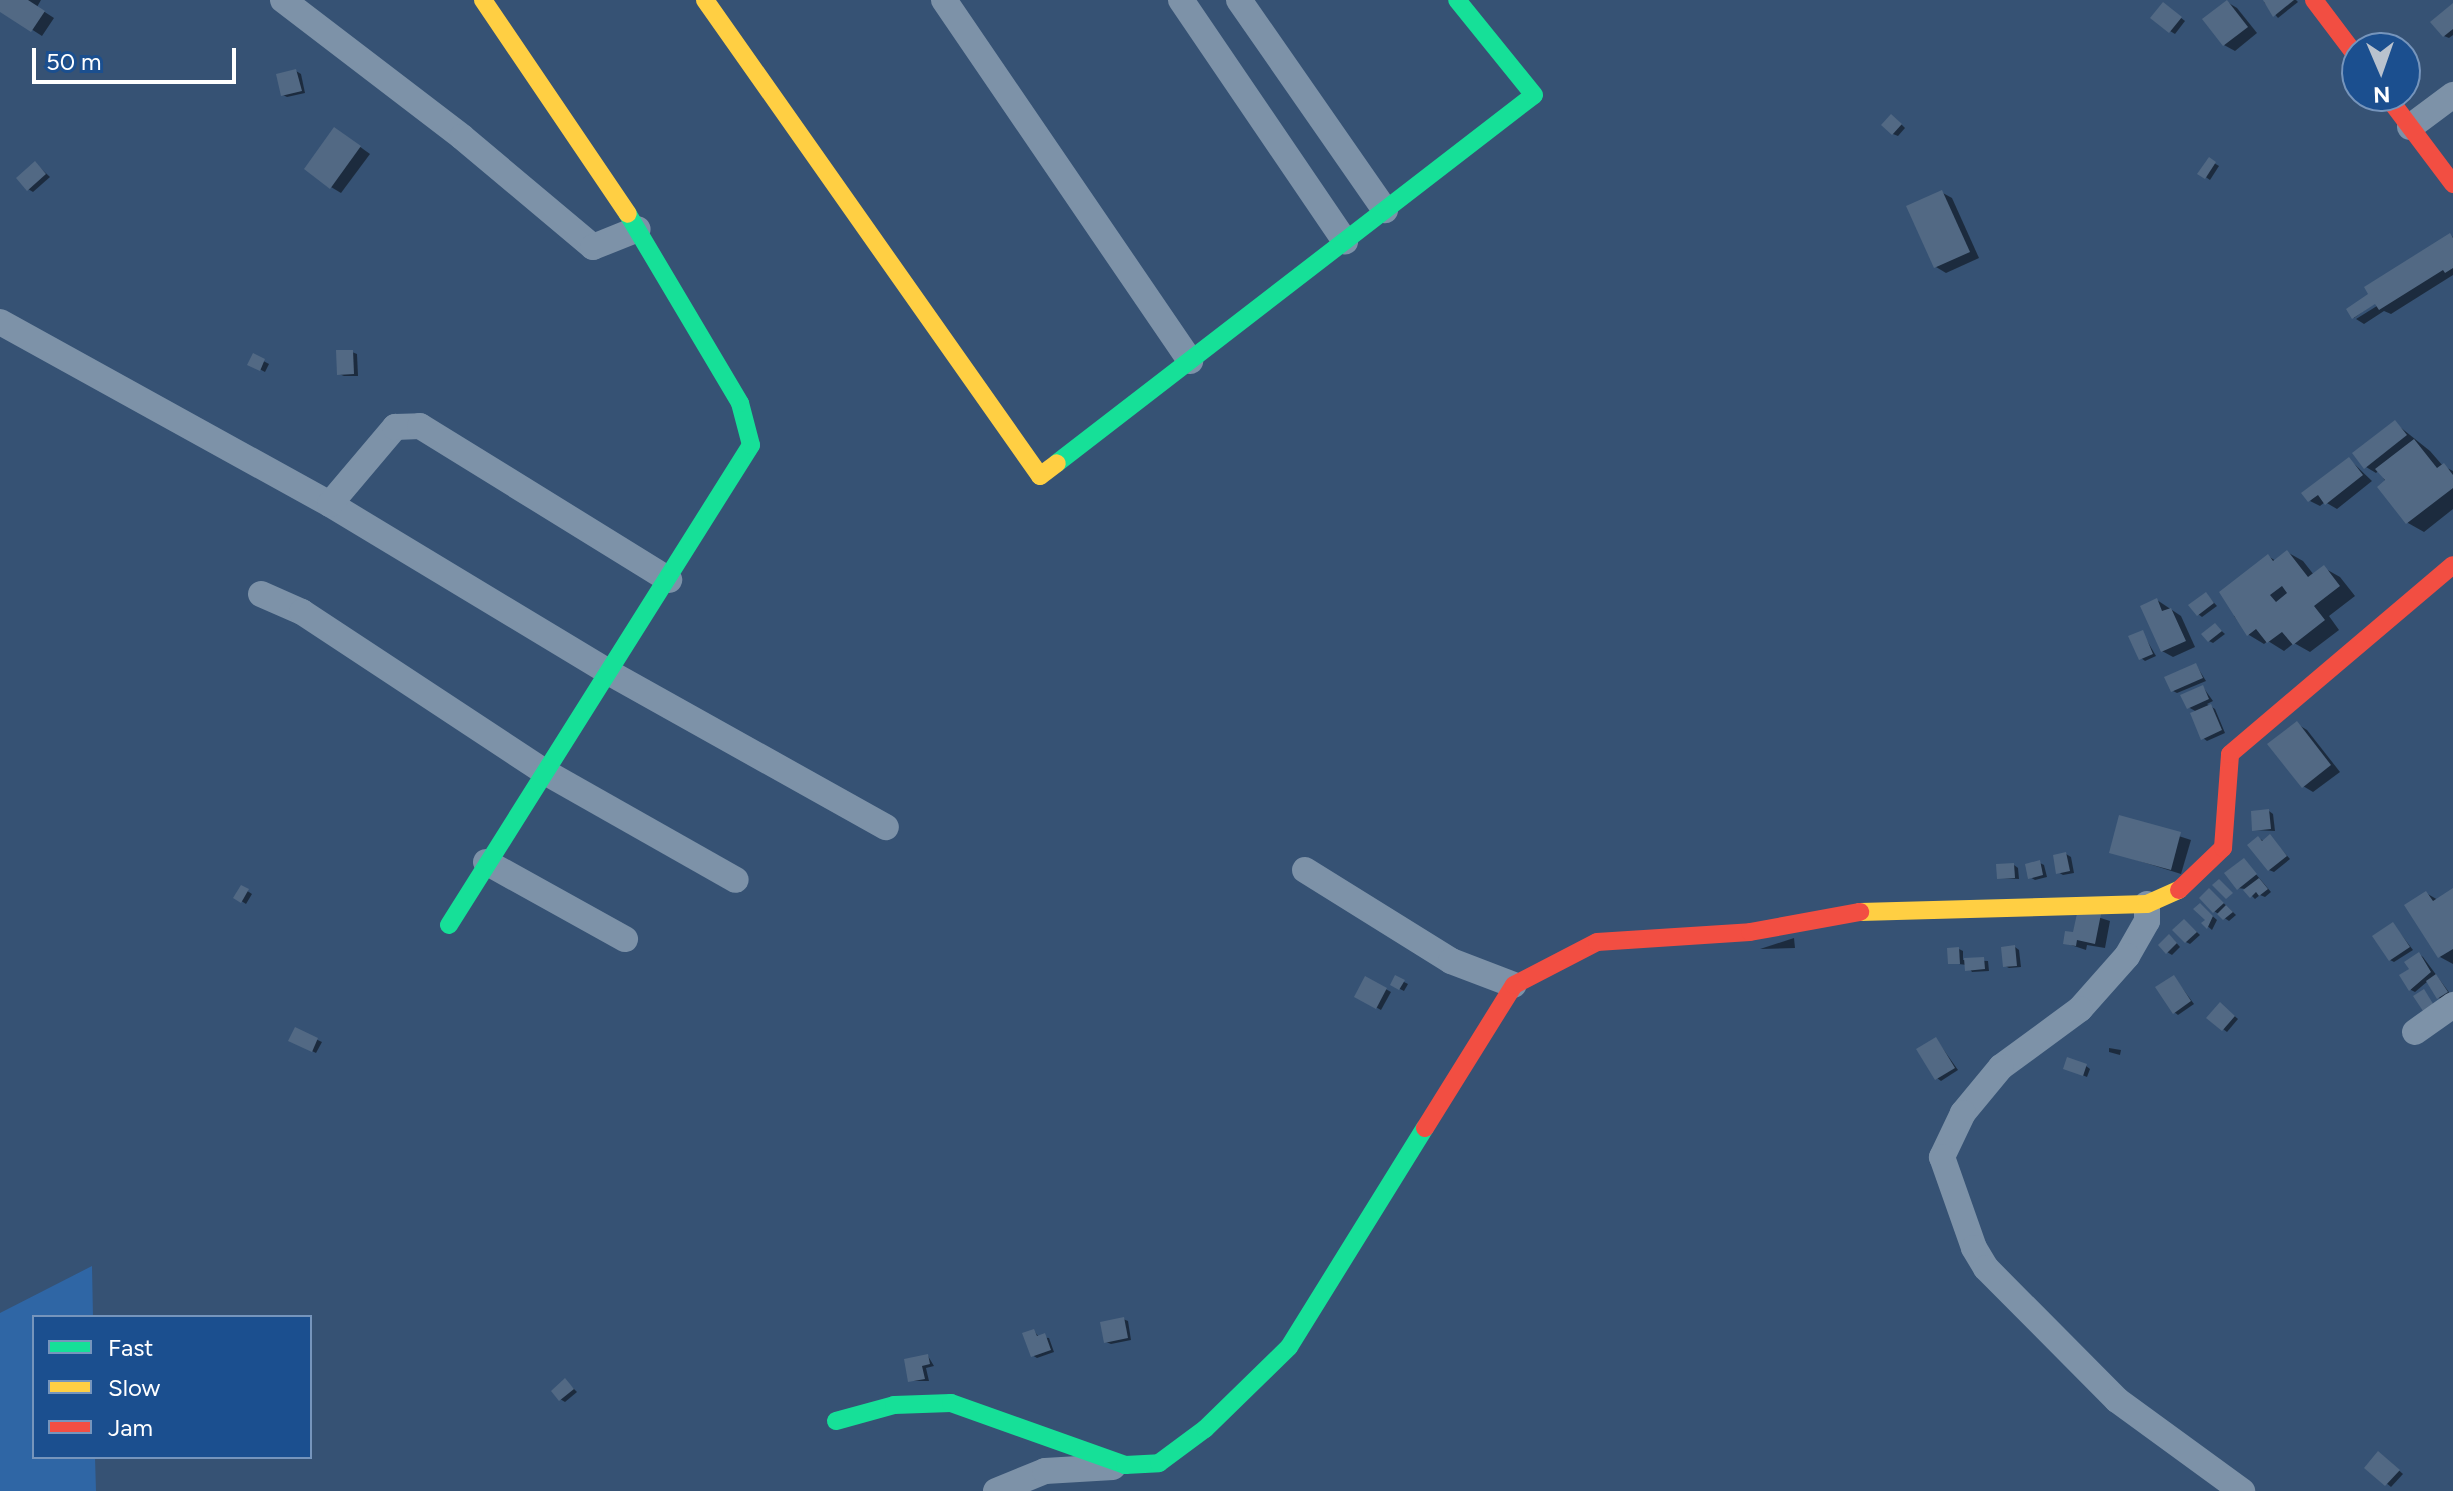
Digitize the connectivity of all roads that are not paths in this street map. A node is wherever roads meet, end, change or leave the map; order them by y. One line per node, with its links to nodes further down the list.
1 (283, 0): 15 (street)
2 (483, 0): 15 (main road)
3 (705, 0): 18 (main road)
4 (944, 0): 18 (street)
5 (1181, 0): 16 (street)
6 (1239, 0): 14 (street)
7 (1457, 0): 14 (main road)
8 (2314, 0): 9 (main road)
9 (2341, 36)
10 (2453, 95): 12 (street)
11 (2399, 112): 12 (main road)
12 (2410, 127): 13 (main road)
13 (2453, 184)
14 (1385, 210): 16 (main road)
15 (638, 229): 21 (main road)
16 (1345, 241): 18 (main road)
17 (0, 322): 19 (street)
18 (1190, 361)
19 (330, 504): 21 (street); 23 (street)
20 (2453, 565): 29 (main road)
21 (669, 580): 23 (main road)
22 (261, 594): 24 (street)
23 (610, 673): 24 (main road); 25 (street)
24 (545, 772): 26 (main road); 28 (street)
25 (886, 827)
26 (486, 862): 30 (main road); 31 (street)
27 (1305, 870): 32 (street)
28 (736, 880)
29 (2147, 904): 32 (main road); 38 (street)
30 (449, 925)
31 (625, 939)
32 (1514, 985): 36 (main road)
33 (2453, 1005): 34 (street)
34 (2415, 1032)
35 (836, 1421): 36 (main road)
36 (1110, 1474): 37 (street)
37 (996, 1491)
38 (2242, 1491)

